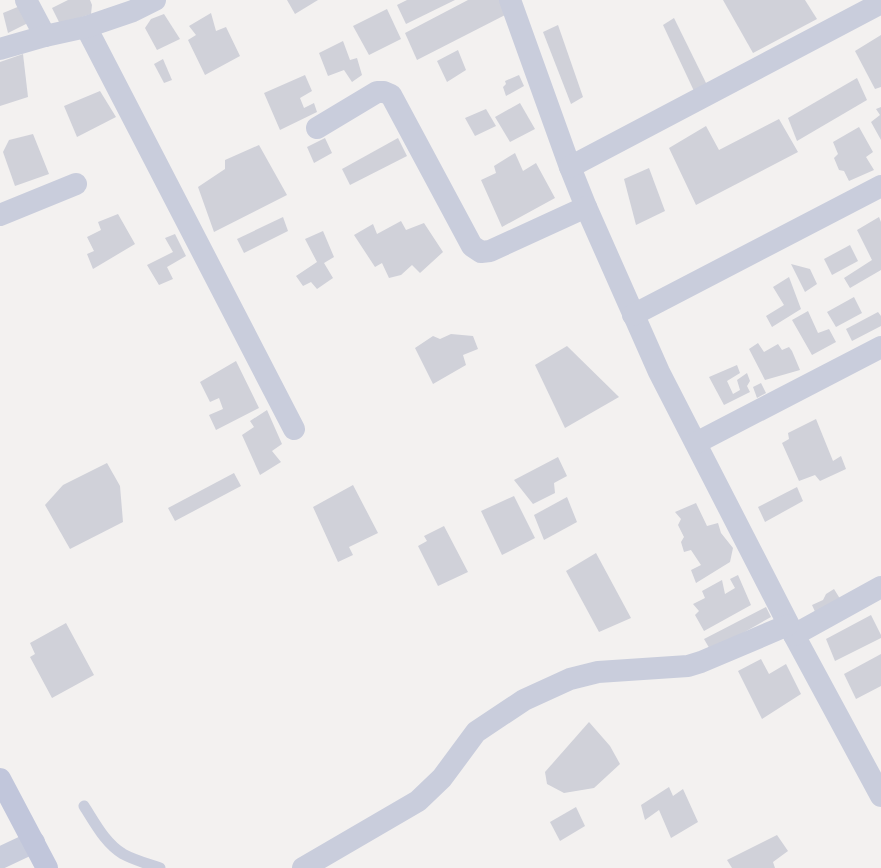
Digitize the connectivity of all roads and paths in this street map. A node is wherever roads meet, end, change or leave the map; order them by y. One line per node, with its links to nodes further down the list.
1 (26, 0): 6 (street)
2 (155, 0): 5 (street)
3 (510, 0): 9 (street)
4 (881, 3): 9 (street)
5 (86, 27): 6 (street); 16 (street)
6 (45, 36): 7 (street)
7 (0, 49)
8 (317, 128): 12 (street)
9 (570, 167): 12 (street)
10 (76, 184): 13 (street)
11 (881, 186): 14 (street)
12 (586, 207): 14 (street)
13 (0, 215)
14 (633, 315): 17 (street)
15 (881, 347): 17 (street)
16 (294, 429)
17 (696, 443): 19 (street)
18 (881, 587): 19 (street)
19 (791, 630): 21 (street); 27 (street)
20 (0, 779): 23 (street)
21 (881, 796)
22 (84, 806): 26 (lane)
23 (34, 842): 24 (street); 25 (street)
24 (0, 858)
25 (47, 868)
26 (160, 868)
27 (304, 868)

